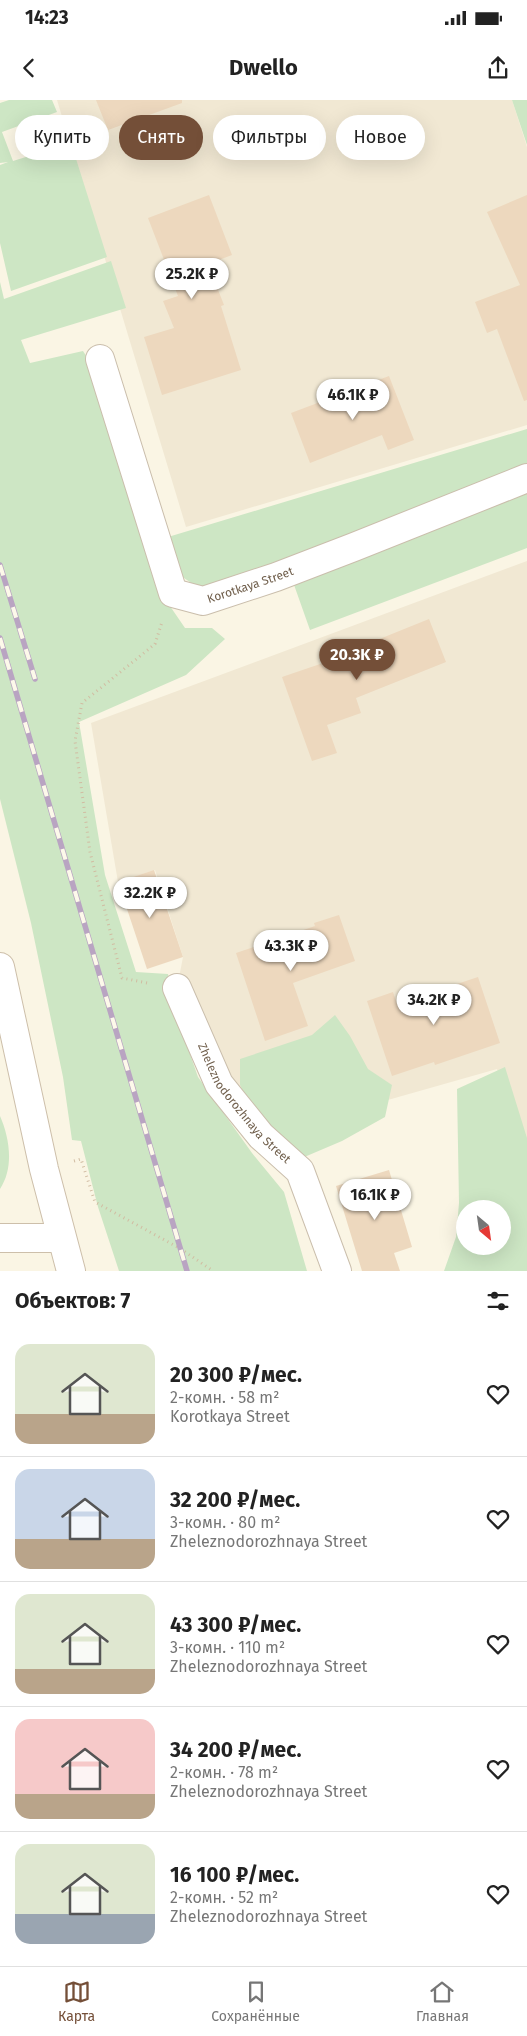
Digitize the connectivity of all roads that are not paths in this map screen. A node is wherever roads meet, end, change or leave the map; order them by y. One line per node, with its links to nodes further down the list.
1 (100, 359): 2 (street, Korotkaya Street)
2 (527, 478)
3 (0, 967): 6 (street)
4 (177, 988): 8 (street, Zheleznodorozhnaya Street)
5 (0, 1238): 6 (street)
6 (61, 1238): 7 (street)
7 (71, 1271)
8 (337, 1271)

